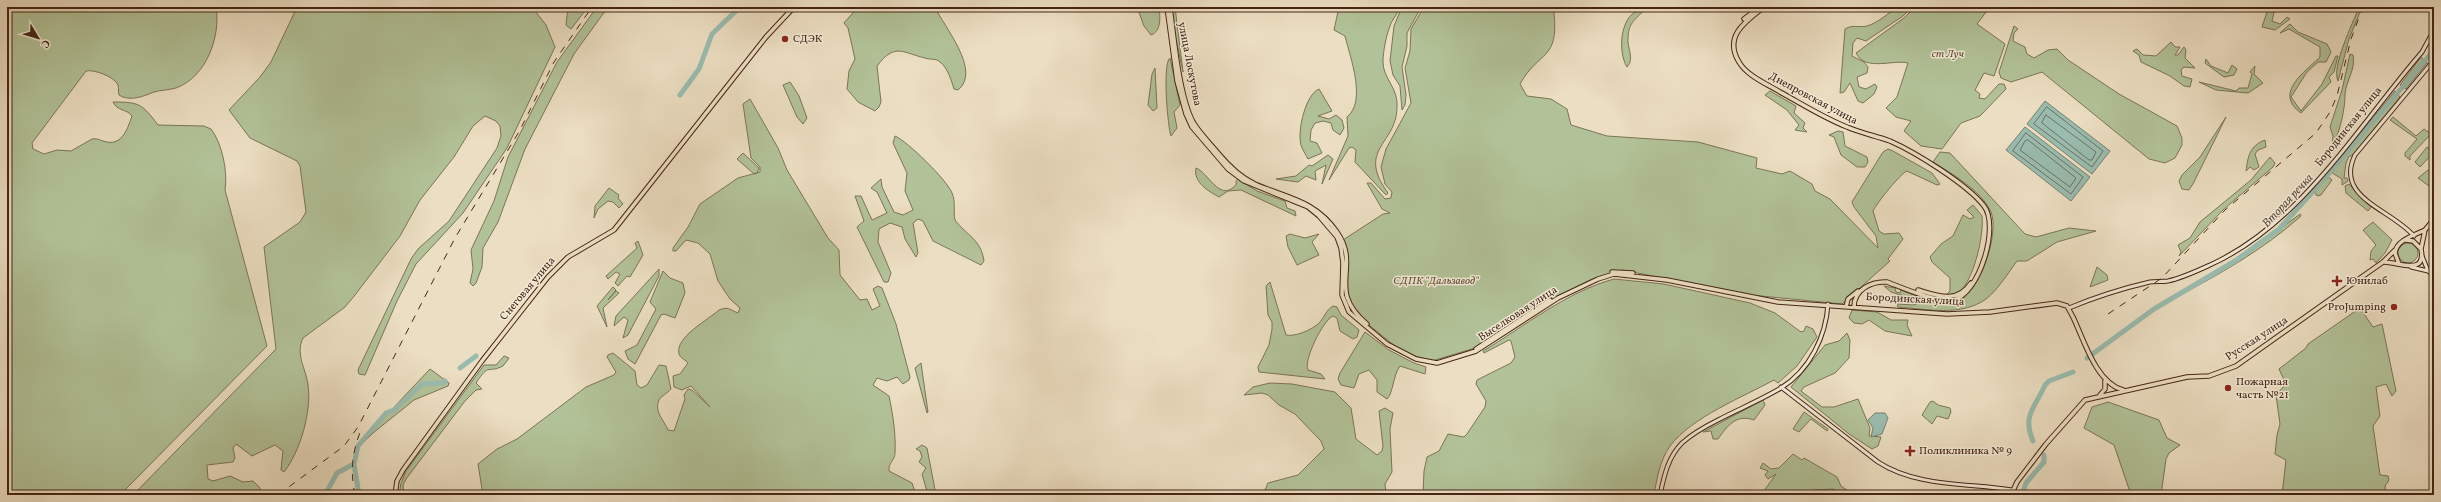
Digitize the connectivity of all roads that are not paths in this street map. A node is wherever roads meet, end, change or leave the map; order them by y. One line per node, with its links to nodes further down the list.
1 (794, 7): 30 (main road, Снеговая улица)
2 (1167, 7): 8 (main road, улица Лоскутова)
3 (1170, 7): 8 (main road, улица Лоскутова)
4 (1760, 7): 22 (main road, Днепровская улица)
5 (1764, 7): 23 (main road, Днепровская улица)
6 (2434, 30): 24 (main road, Бородинская улица)
7 (2434, 60): 11 (main road, Бородинская улица)
8 (1308, 206): 21 (main road, Выселковая улица)
9 (2434, 219): 10 (main road)
10 (2425, 230): 11 (main road); 13 (main road)
11 (2414, 236): 12 (main road)
12 (2406, 240): 13 (main road); 14 (main road)
13 (2421, 249): 15 (main road)
14 (2395, 250): 16 (main road, Русская улица); 17 (main road)
15 (2422, 255): 18 (main road); 19 (main road)
16 (2383, 262): 17 (main road); 27 (main road, Русская улица)
17 (2399, 264): 18 (main road)
18 (2411, 267): 19 (main road)
19 (2428, 271): 20 (main road)
20 (2434, 276)
21 (1828, 305): 22 (main road, Бородинская улица); 26 (main road)
22 (1846, 306): 23 (main road, Бородинская улица)
23 (1854, 306): 24 (main road, Бородинская улица)
24 (2070, 308): 25 (main road)
25 (2105, 380): 27 (main road); 28 (main road)
26 (1782, 388): 29 (main road); 31 (main road)
27 (2123, 390): 28 (main road, Русская улица)
28 (2099, 396): 29 (main road, Русская улица)
29 (2012, 490): 32 (main road)
30 (395, 495)
31 (1660, 495)
32 (2011, 495)

